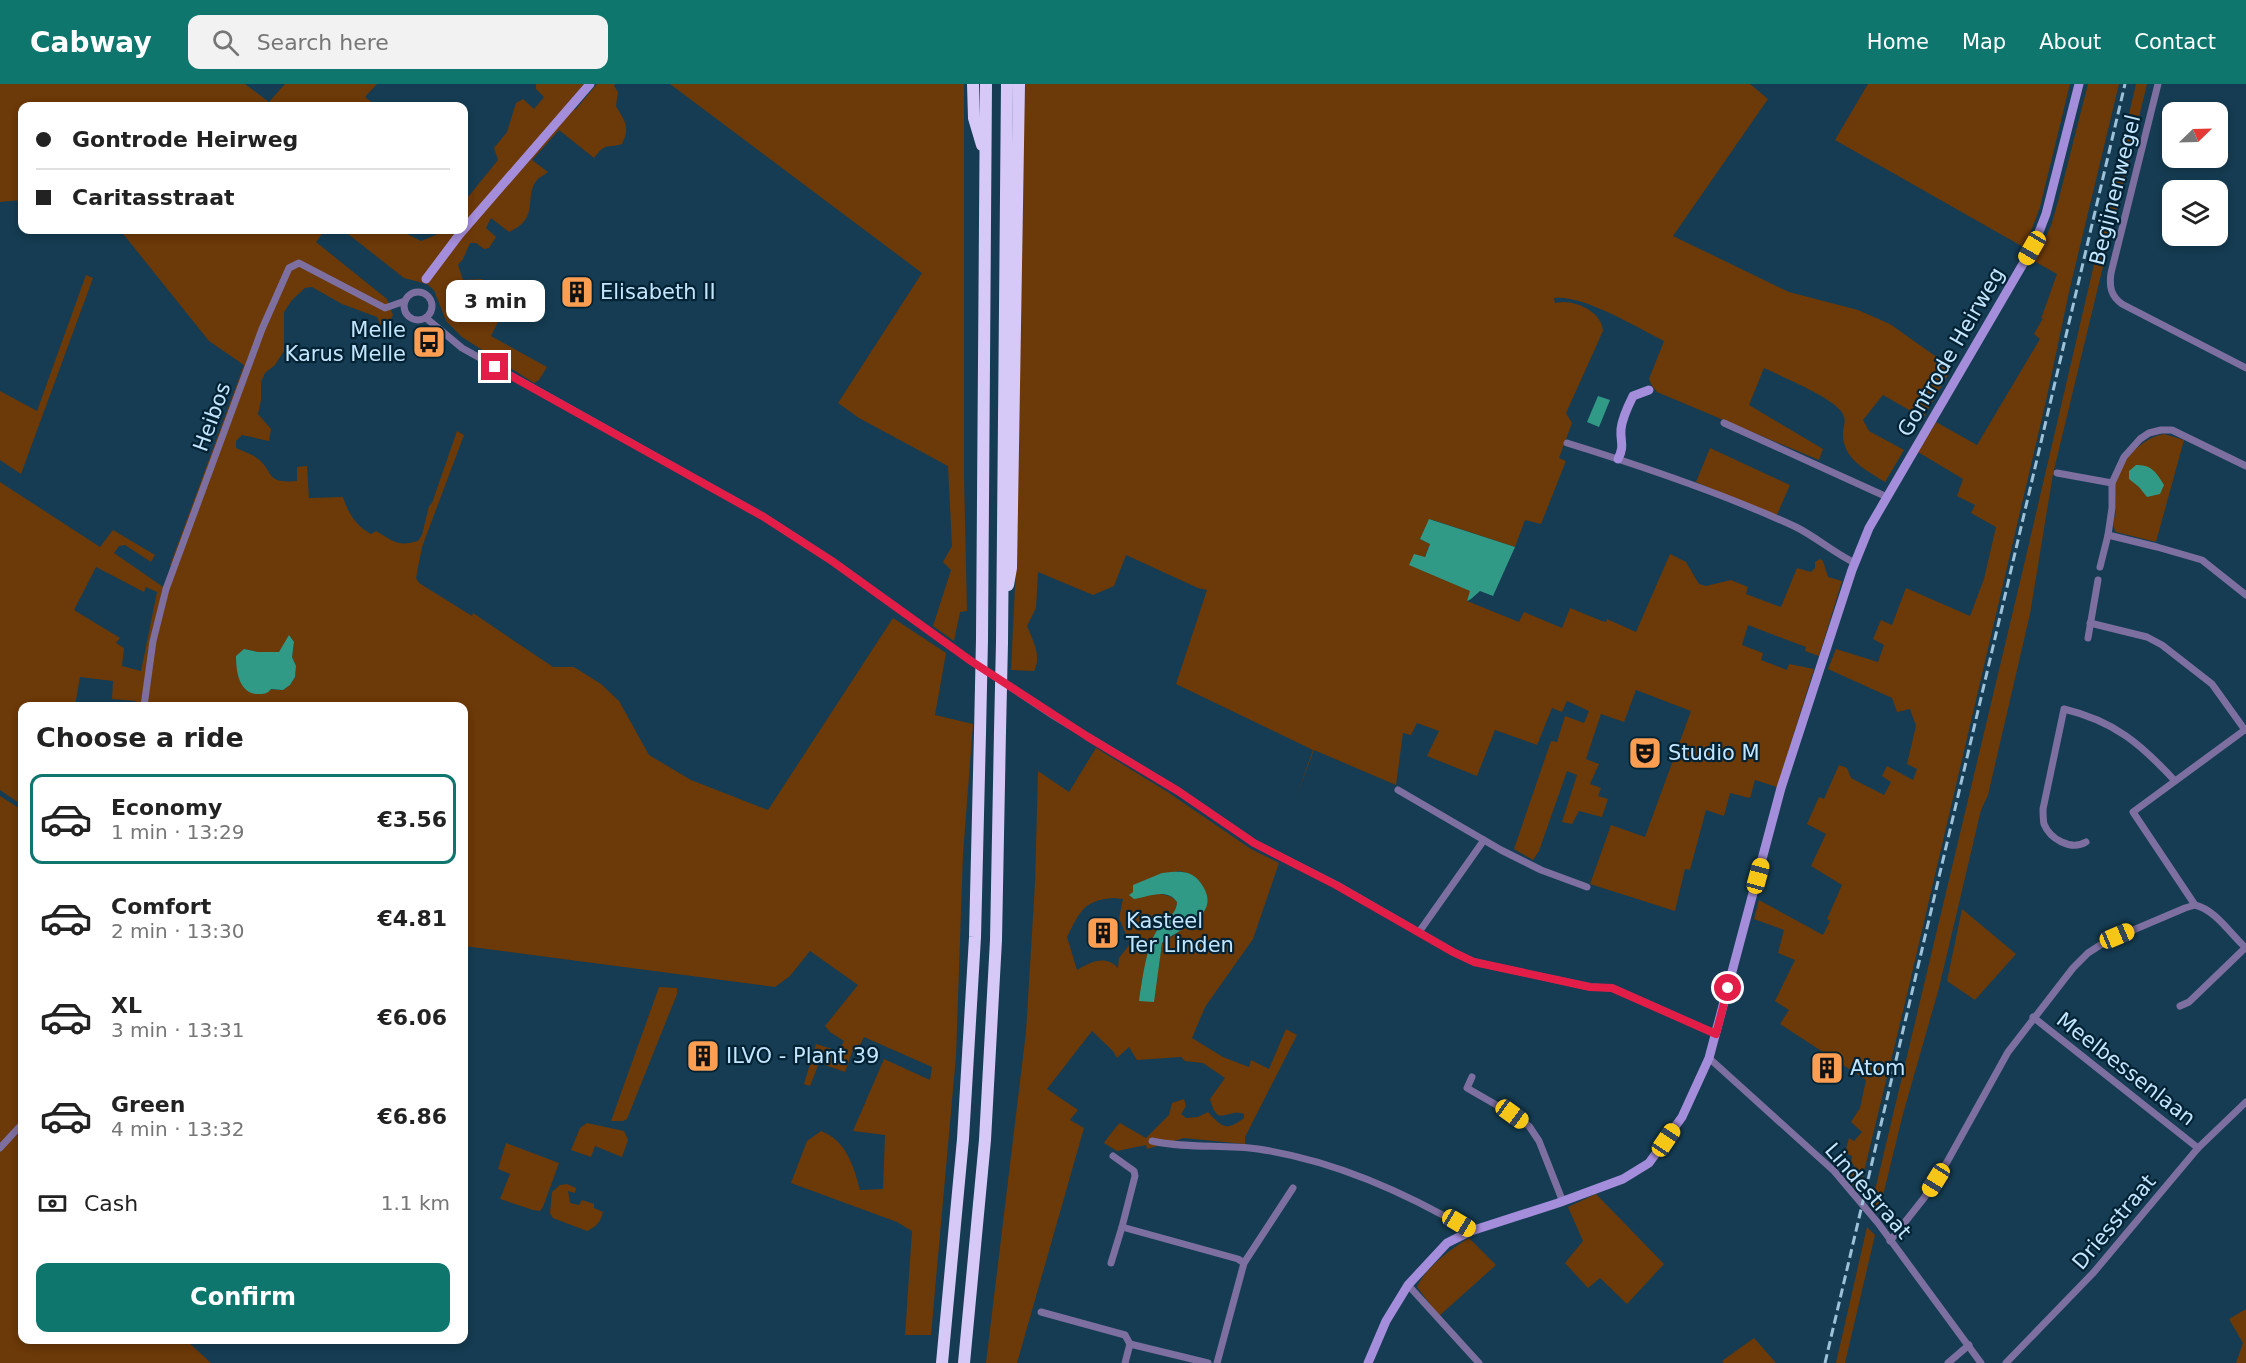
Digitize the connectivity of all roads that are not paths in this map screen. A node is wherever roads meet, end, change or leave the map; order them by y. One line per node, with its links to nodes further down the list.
1 (590, 84): 9 (street)
2 (973, 84): 8 (highway)
3 (986, 84): 8 (highway)
4 (1007, 84): 29 (highway)
5 (1019, 84): 29 (highway)
6 (2079, 84): 23 (street, Gontrode Heirweg)
7 (2158, 84): 15 (street, Begijnenwegel)
8 (986, 158): 64 (highway, bridge)
9 (468, 225)
10 (460, 234): 11 (street)
11 (426, 279): 12 (street)
12 (424, 291): 13 (street); 14 (street)
13 (405, 301): 14 (street); 32 (street, Heibos)
14 (426, 318): 40 (street)
15 (2246, 368)
16 (1649, 390): 19 (street)
17 (1724, 423): 23 (street)
18 (1568, 443): 19 (street)
19 (1618, 459): 25 (street)
20 (2246, 466): 22 (street)
21 (2057, 473): 22 (street)
22 (2112, 483): 24 (street)
23 (1887, 497): 25 (street, Gontrode Heirweg)
24 (2108, 535): 26 (street); 28 (street)
25 (1855, 563): 44 (street, Gontrode Heirweg)
26 (2100, 567)
27 (2098, 580): 30 (street)
28 (2246, 596)
29 (1002, 622): 65 (highway, bridge)
30 (2090, 623): 31 (street); 33 (street)
31 (2088, 638)
32 (145, 702)
33 (2245, 729): 34 (street)
34 (2175, 781): 37 (street); 39 (street)
35 (1398, 790): 36 (street)
36 (1484, 840): 38 (street); 40 (street)
37 (2086, 842)
38 (1587, 887)
39 (2196, 905): 41 (street); 43 (street)
40 (1419, 932): 44 (street)
41 (2246, 948): 42 (street)
42 (2180, 1006)
43 (2033, 1017): 51 (street, Meelbessenlaan); 57 (street)
44 (1716, 1034): 45 (street, Gontrode Heirweg)
45 (1709, 1058): 54 (street, Gontrode Heirweg); 57 (street, Lindestraat)
46 (1472, 1077): 54 (street)
47 (2246, 1102): 51 (street, Driesstraat)
48 (18, 1128): 50 (street)
49 (1152, 1141): 56 (street)
50 (0, 1148)
51 (2198, 1148): 73 (street, Driesstraat)
52 (1113, 1156): 55 (street)
53 (1293, 1188): 59 (street)
54 (1563, 1202): 56 (street, Gontrode Heirweg)
55 (1122, 1227): 58 (street); 59 (street)
56 (1471, 1231): 60 (street, Gontrode Heirweg)
57 (1890, 1240): 63 (street, Lindestraat)
58 (1111, 1263)
59 (1244, 1263): 68 (street)
60 (1408, 1285): 69 (street, Gontrode Heirweg); 70 (street)
61 (1041, 1312): 62 (street)
62 (1131, 1344): 66 (street); 67 (street)
63 (1969, 1345): 71 (street); 72 (street, Lindestraat)
64 (942, 1363)
65 (964, 1363)
66 (1125, 1363)
67 (1208, 1363)
68 (1217, 1363)
69 (1368, 1363)
70 (1479, 1363)
71 (1948, 1363)
72 (1981, 1363)
73 (2006, 1363)

